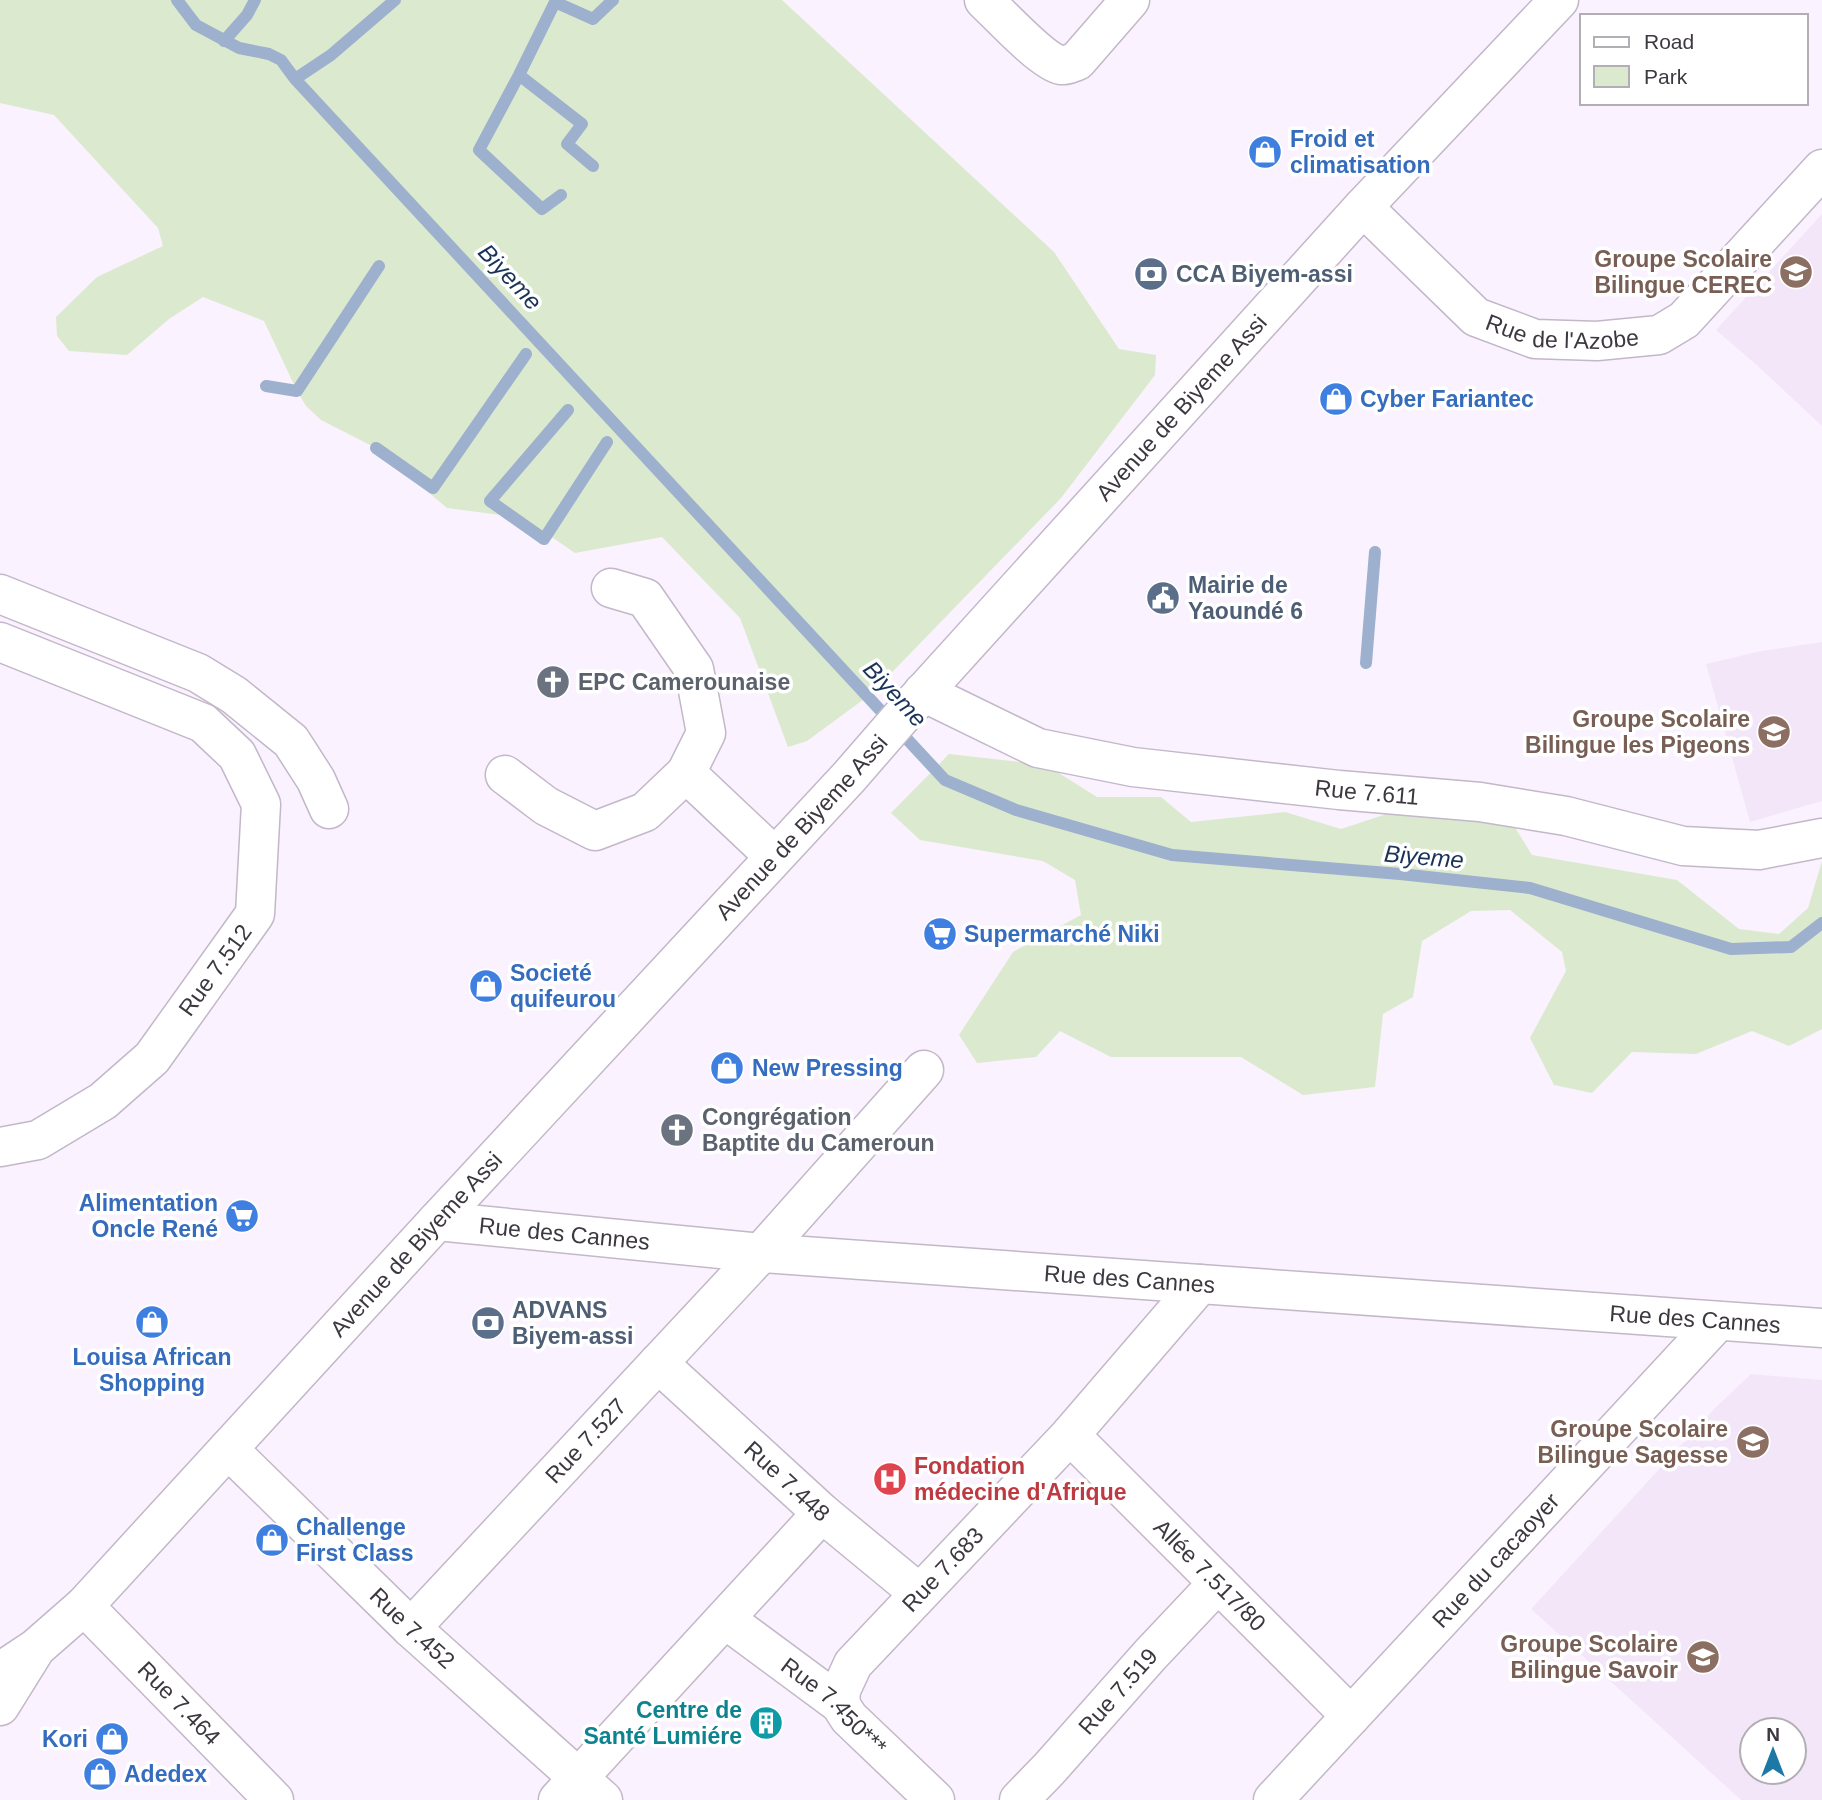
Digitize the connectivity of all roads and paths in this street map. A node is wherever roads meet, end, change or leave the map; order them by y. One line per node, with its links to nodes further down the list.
1 (984, 0): 2 (street)
2 (1130, 0)
3 (1559, 0): 5 (street, Avenue de Biyeme Assi)
4 (1822, 169): 5 (street, Rue de l'Azobe)
5 (1363, 207): 9 (street, Avenue de Biyeme Assi)
6 (611, 588): 10 (street)
7 (0, 594): 12 (street)
8 (0, 642): 16 (street, Rue 7.512)
9 (912, 704): 13 (street, Rue 7.611); 14 (street, Avenue de Biyeme Assi)
10 (686, 773): 11 (street); 14 (street)
11 (505, 775)
12 (330, 809)
13 (1822, 838)
14 (774, 856): 17 (street, Avenue de Biyeme Assi)
15 (924, 1070): 18 (street, Rue 7.527)
16 (0, 1147)
17 (437, 1221): 18 (street, Rue des Cannes); 24 (street, Avenue de Biyeme Assi)
18 (761, 1253): 19 (street, Rue des Cannes); 22 (street, Rue 7.527)
19 (1200, 1284): 20 (street, Rue des Cannes); 23 (street, Rue 7.683)
20 (1718, 1321): 21 (street, Rue des Cannes); 35 (street, Rue du cacaoyer)
21 (1822, 1328)
22 (658, 1363): 25 (street, Rue 7.448); 30 (street, Rue 7.527)
23 (1070, 1435): 26 (street, Allée 7.517/80); 27 (street, Rue 7.683)
24 (228, 1449): 28 (street, Avenue de Biyeme Assi); 30 (street, Rue 7.452)
25 (822, 1513): 27 (street, Rue 7.448); 29 (street)
26 (1218, 1583): 35 (street, Allée 7.517/80); 39 (street, Rue 7.519)
27 (919, 1593): 33 (street, Rue 7.683)
28 (84, 1606): 31 (street, Avenue de Biyeme Assi); 37 (street, Rue 7.464)
29 (725, 1619): 33 (street, Rue 7.450***); 36 (street)
30 (411, 1628): 36 (street, Rue 7.452)
31 (36, 1648): 32 (street, Avenue de Biyeme Assi); 34 (street, Avenue de Biyeme Assi)
32 (0, 1672)
33 (840, 1704): 38 (street, Rue 7.450***)
34 (0, 1706)
35 (1351, 1716): 40 (street, Rue du cacaoyer)
36 (580, 1793)
37 (274, 1800)
38 (935, 1800)
39 (1020, 1800)
40 (1273, 1800)

